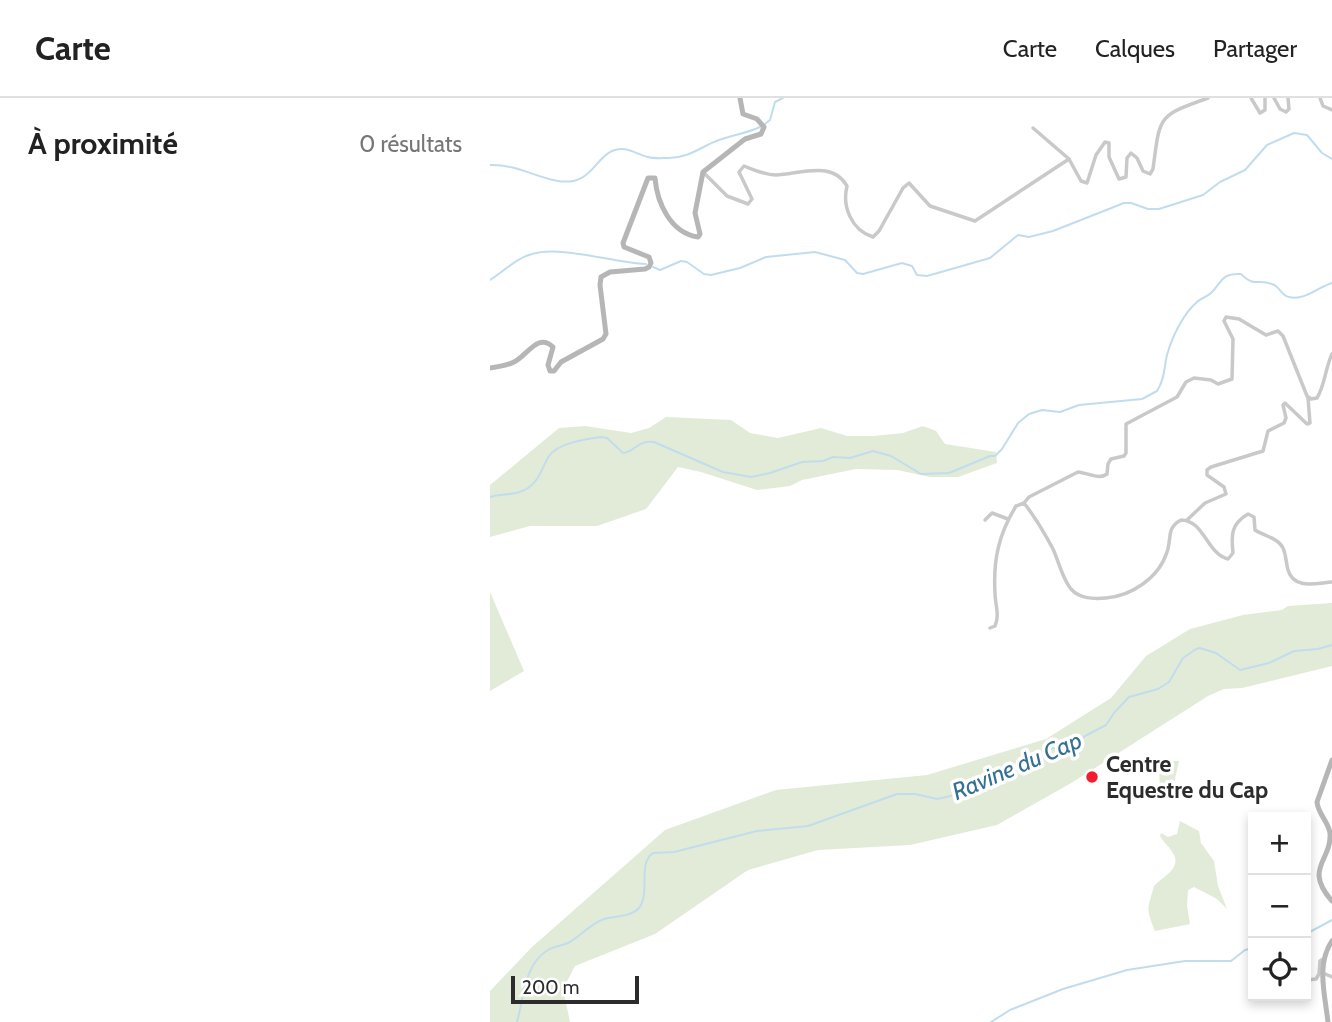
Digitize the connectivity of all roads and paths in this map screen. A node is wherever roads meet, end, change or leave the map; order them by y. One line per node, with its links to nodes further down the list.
1 (740, 98): 11 (street)
2 (1208, 98): 10 (street)
3 (1251, 98): 4 (street)
4 (1265, 98)
5 (1274, 98): 6 (street)
6 (1287, 98)
7 (1320, 98): 8 (street)
8 (1332, 110)
9 (1033, 128): 10 (street)
10 (1069, 159): 11 (street)
11 (703, 172): 13 (street)
12 (1332, 354): 14 (street)
13 (490, 368)
14 (1308, 397): 15 (street); 18 (street)
15 (1024, 503): 16 (street); 18 (street)
16 (1008, 519): 17 (street); 20 (street)
17 (985, 520)
18 (1187, 520): 19 (street)
19 (1332, 582)
20 (990, 628)
21 (1332, 760): 22 (street)
22 (1332, 901)
23 (1332, 941): 24 (street)
24 (1323, 959): 25 (street); 27 (street)
25 (1323, 973): 26 (street); 28 (street)
26 (1332, 977)
27 (1311, 980)
28 (1328, 1022)

